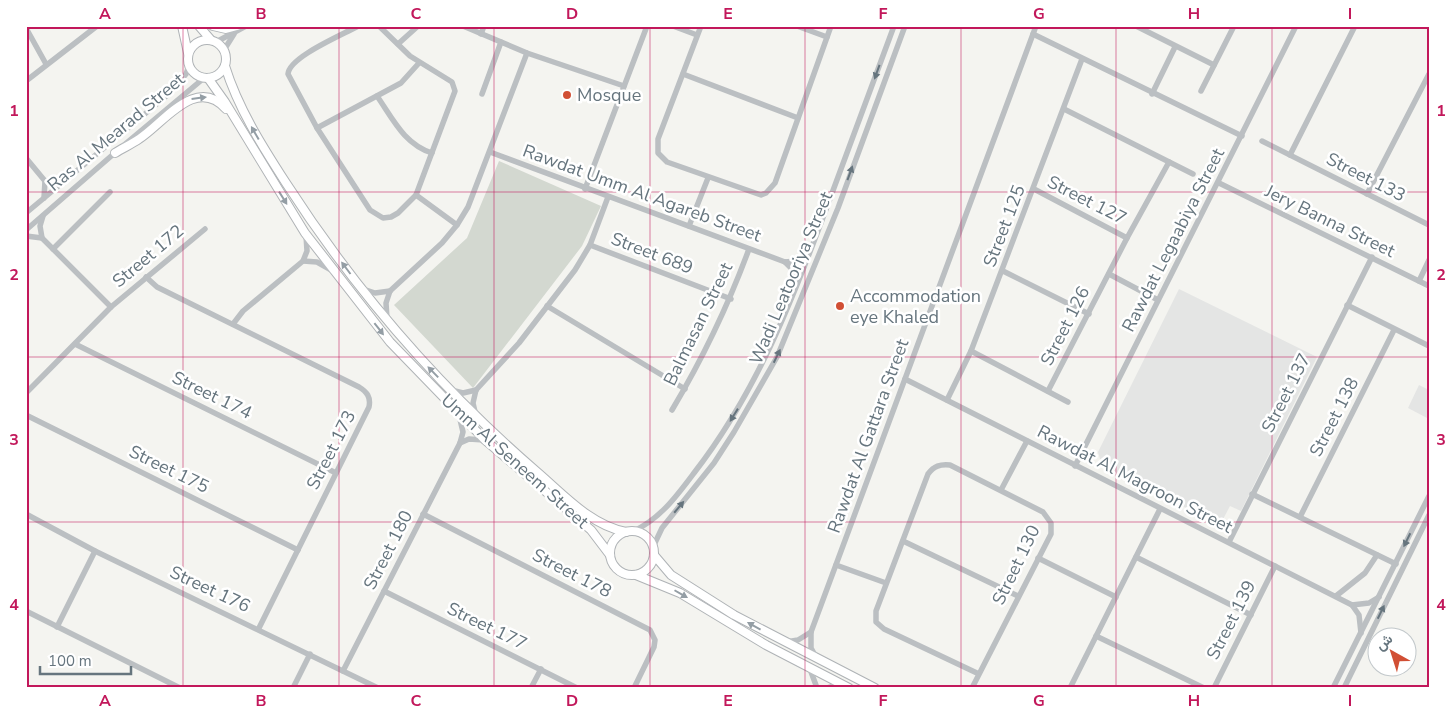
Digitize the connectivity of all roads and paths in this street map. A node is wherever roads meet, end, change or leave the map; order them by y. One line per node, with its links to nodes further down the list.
1 (97, 26): 38 (street)
2 (182, 26): 35 (main road)
3 (199, 26): 29 (main road)
4 (214, 26): 24 (main road)
5 (246, 26): 24 (street)
6 (358, 26): 54 (street)
7 (379, 26): 31 (street)
8 (418, 26): 31 (street)
9 (463, 26): 25 (street)
10 (484, 26): 25 (street)
11 (647, 26): 46 (street)
12 (673, 26): 27 (street)
13 (700, 26): 27 (street)
14 (797, 26): 28 (street)
15 (831, 26): 28 (street)
16 (894, 26): 86 (street, Wadi Leatooriya Street, one-way to 86)
17 (905, 26): 145 (street, Wadi Leatooriya Street, one-way to 17)
18 (1036, 26): 26 (street, Rawdat Al Gattara Street)
19 (1137, 26): 32 (street)
20 (1234, 26): 39 (street)
21 (1296, 26): 55 (street, Rawdat Legaabiya Street)
22 (1355, 26): 60 (street)
23 (26, 28): 38 (street)
24 (236, 29): 29 (street); 33 (street)
25 (481, 34): 30 (street)
26 (1033, 34): 36 (street); 115 (street, Rawdat Al Gattara Street)
27 (697, 35): 42 (street)
28 (827, 37): 52 (street)
29 (214, 41): 33 (main road); 35 (main road)
30 (501, 42): 34 (street); 48 (street)
31 (398, 44): 37 (street)
32 (1176, 47): 39 (street); 49 (street)
33 (224, 50): 41 (main road)
34 (527, 53): 46 (street); 57 (street)
35 (189, 54): 40 (main road)
36 (1082, 59): 49 (street); 51 (street, Street 125)
37 (419, 62): 50 (street); 59 (street)
38 (46, 64): 45 (street)
39 (1214, 65): 47 (street)
40 (190, 66): 44 (main road); 65 (street, Ras Al Mearad Street)
41 (225, 66): 44 (main road); 100 (main road, Umm Al Seneem Street, one-way to 41)
42 (683, 74): 52 (street); 64 (street)
43 (1429, 74): 71 (street)
44 (206, 78): 53 (main road, Umm Al Seneem Street); 58 (street, Ras Al Mearad Street)
45 (26, 81)
46 (624, 86): 68 (street)
47 (1201, 91)
48 (482, 94)
49 (1152, 94): 55 (street)
50 (377, 96): 54 (street); 59 (street)
51 (1064, 109): 62 (street); 69 (street, Street 125)
52 (798, 118): 64 (street)
53 (237, 122): 58 (main road, one-way to 53); 82 (main road, Umm Al Seneem Street, one-way to 82)
54 (317, 128): 72 (street)
55 (1242, 136): 67 (street, Rawdat Legaabiya Street)
56 (1262, 141): 60 (street, Street 133)
57 (490, 152): 68 (street, Rawdat Umm Al Agareb Street); 77 (street)
58 (115, 153): 76 (street, Ras Al Mearad Street)
59 (432, 153): 72 (street)
60 (1290, 155): 71 (street, Street 133)
61 (26, 158): 66 (street)
62 (1170, 162): 63 (street); 85 (street, Street 126)
63 (1193, 174)
64 (708, 178): 79 (street)
65 (64, 180): 66 (street); 74 (street, Ras Al Mearad Street)
66 (45, 181): 74 (street)
67 (1219, 183): 90 (street, Jery Banna Street); 104 (street, Rawdat Legaabiya Street)
68 (585, 189): 73 (street, Rawdat Umm Al Agareb Street)
69 (1034, 190): 85 (street, Street 127); 94 (street, Street 125)
70 (110, 192): 88 (street)
71 (1368, 194): 78 (street, Street 133)
72 (416, 195): 77 (street)
73 (608, 197): 79 (street, Rawdat Umm Al Agareb Street); 87 (street)
74 (44, 198): 75 (street, Ras Al Mearad Street)
75 (26, 213)
76 (44, 213): 81 (street, Ras Al Mearad Street); 84 (street)
77 (457, 225): 101 (street)
78 (1429, 225)
79 (689, 226): 89 (street, Rawdat Umm Al Agareb Street)
80 (204, 229): 97 (street, Street 172)
81 (26, 230)
82 (305, 233): 92 (street); 95 (main road, Umm Al Seneem Street)
83 (26, 236): 84 (street)
84 (42, 238): 88 (street, Street 172)
85 (1127, 238): 96 (street, Street 126)
86 (814, 244): 93 (street); 102 (street, Wadi Leatooriya Street)
87 (590, 245): 103 (street, Street 689); 106 (street)
88 (53, 249): 107 (street, Street 172)
89 (749, 249): 93 (street, Rawdat Umm Al Agareb Street); 103 (street, Balmasan Street)
90 (1372, 257): 98 (street, Jery Banna Street); 105 (street, Street 137)
91 (1429, 260): 98 (street)
92 (303, 261): 95 (street); 110 (street)
93 (785, 262): 102 (street)
94 (1004, 271): 108 (street); 114 (street, Street 125)
95 (334, 272): 124 (main road, Umm Al Seneem Street, one-way to 124)
96 (1109, 274): 104 (street, Street 126); 108 (street, Street 126)
97 (146, 278): 107 (street, Street 172); 110 (street, Street 173)
98 (1419, 281): 99 (street, Jery Banna Street)
99 (1429, 286)
100 (361, 287): 101 (street); 109 (main road, Umm Al Seneem Street)
101 (390, 291): 109 (street)
102 (795, 292): 140 (street, Wadi Leatooriya Street, one-way to 140)
103 (731, 299): 116 (street, Balmasan Street)
104 (1158, 300): 130 (street, Rawdat Legaabiya Street)
105 (1347, 305): 111 (street); 133 (street, Street 137)
106 (548, 306): 116 (street); 118 (street)
107 (111, 307): 112 (street, Street 172)
108 (1089, 314): 119 (street, Street 126)
109 (387, 319): 117 (main road, Umm Al Seneem Street, one-way to 109)
110 (233, 324): 131 (street, Street 173)
111 (1394, 330): 113 (street); 139 (street, Street 138)
112 (75, 344): 120 (street, Street 172); 131 (street, Street 174)
113 (1429, 346)
114 (971, 352): 119 (street, Street 126); 121 (street, Street 125)
115 (905, 380): 121 (street, Rawdat Al Magroon Street); 151 (street, Rawdat Al Gattara Street)
116 (685, 389): 123 (street, Balmasan Street)
117 (450, 390): 118 (street); 126 (main road, Umm Al Seneem Street)
118 (476, 390): 126 (street)
119 (1048, 391): 122 (street, Street 126)
120 (26, 393)
121 (947, 400): 128 (street, Rawdat Al Magroon Street)
122 (1068, 402)
123 (672, 410)
124 (458, 414): 127 (main road, Umm Al Seneem Street); 129 (street, Street 180)
125 (26, 415): 143 (street, Street 175)
126 (476, 416): 140 (main road, Umm Al Seneem Street)
127 (485, 440): 129 (street); 146 (main road, Umm Al Seneem Street)
128 (1027, 441): 130 (street, Rawdat Al Magroon Street); 132 (street)
129 (460, 442): 137 (street, Street 180)
130 (1075, 466): 135 (street, Rawdat Al Magroon Street)
131 (336, 473): 143 (street, Street 173)
132 (1001, 490): 141 (street, Street 130); 149 (street, Street 130)
133 (1252, 494): 139 (street); 142 (street, Street 137)
134 (1429, 496): 150 (street, one-way to 150)
135 (1160, 509): 142 (street, Rawdat Al Magroon Street); 148 (street)
136 (26, 514): 144 (street, Street 176)
137 (423, 514): 155 (street, Street 180); 182 (street, Street 178)
138 (1429, 515): 175 (street, one-way to 138)
139 (1300, 517): 147 (street)
140 (629, 532): 145 (main road); 146 (main road)
141 (903, 542): 154 (street, Street 130); 156 (street)
142 (1228, 542): 152 (street, Rawdat Al Magroon Street)
143 (298, 550): 164 (street, Street 173)
144 (96, 551): 163 (street); 164 (street, Street 176)
145 (654, 551): 153 (main road); 168 (main road, one-way to 145)
146 (610, 555): 153 (main road)
147 (1377, 555): 150 (street); 157 (street)
148 (1136, 557): 158 (street); 162 (street)
149 (1038, 558): 156 (street, Street 130); 158 (street)
150 (1396, 564): 159 (street)
151 (836, 565): 154 (street); 165 (street, Rawdat Al Gattara Street)
152 (1275, 566): 157 (street, Rawdat Al Magroon Street); 162 (street, Street 139)
153 (636, 575): 171 (main road, one-way to 171)
154 (886, 583): 174 (street, Street 130)
155 (384, 592): 172 (street, Street 180); 173 (street, Street 177)
156 (1018, 596): 174 (street, Street 130)
157 (1336, 596): 160 (street, Rawdat Al Magroon Street)
158 (1116, 597): 167 (street)
159 (1379, 597): 160 (street); 166 (street)
160 (1352, 604): 166 (street)
161 (26, 612): 163 (street)
162 (1251, 614): 189 (street, Street 139)
163 (57, 627): 177 (street)
164 (259, 628): 169 (street, Street 176)
165 (811, 632): 168 (street); 170 (street)
166 (1360, 634): 190 (street)
167 (1096, 636): 187 (street); 188 (street)
168 (783, 642): 170 (main road)
169 (310, 654): 172 (street, Street 176); 178 (street)
170 (819, 661): 185 (main road)
171 (810, 669): 176 (main road); 183 (street)
172 (343, 670): 179 (street, Street 176)
173 (540, 670): 180 (street); 181 (street, Street 177)
174 (978, 674): 186 (street, Street 130)
175 (1350, 677): 191 (street); 192 (street)
176 (846, 686): 184 (street)
177 (180, 688)
178 (293, 688)
179 (378, 688)
180 (532, 688)
181 (577, 688)
182 (634, 688)
183 (817, 688)
184 (827, 688)
185 (875, 688)
186 (972, 688)
187 (1070, 688)
188 (1204, 688)
189 (1214, 688)
190 (1334, 688)
191 (1344, 688)
192 (1352, 688)

